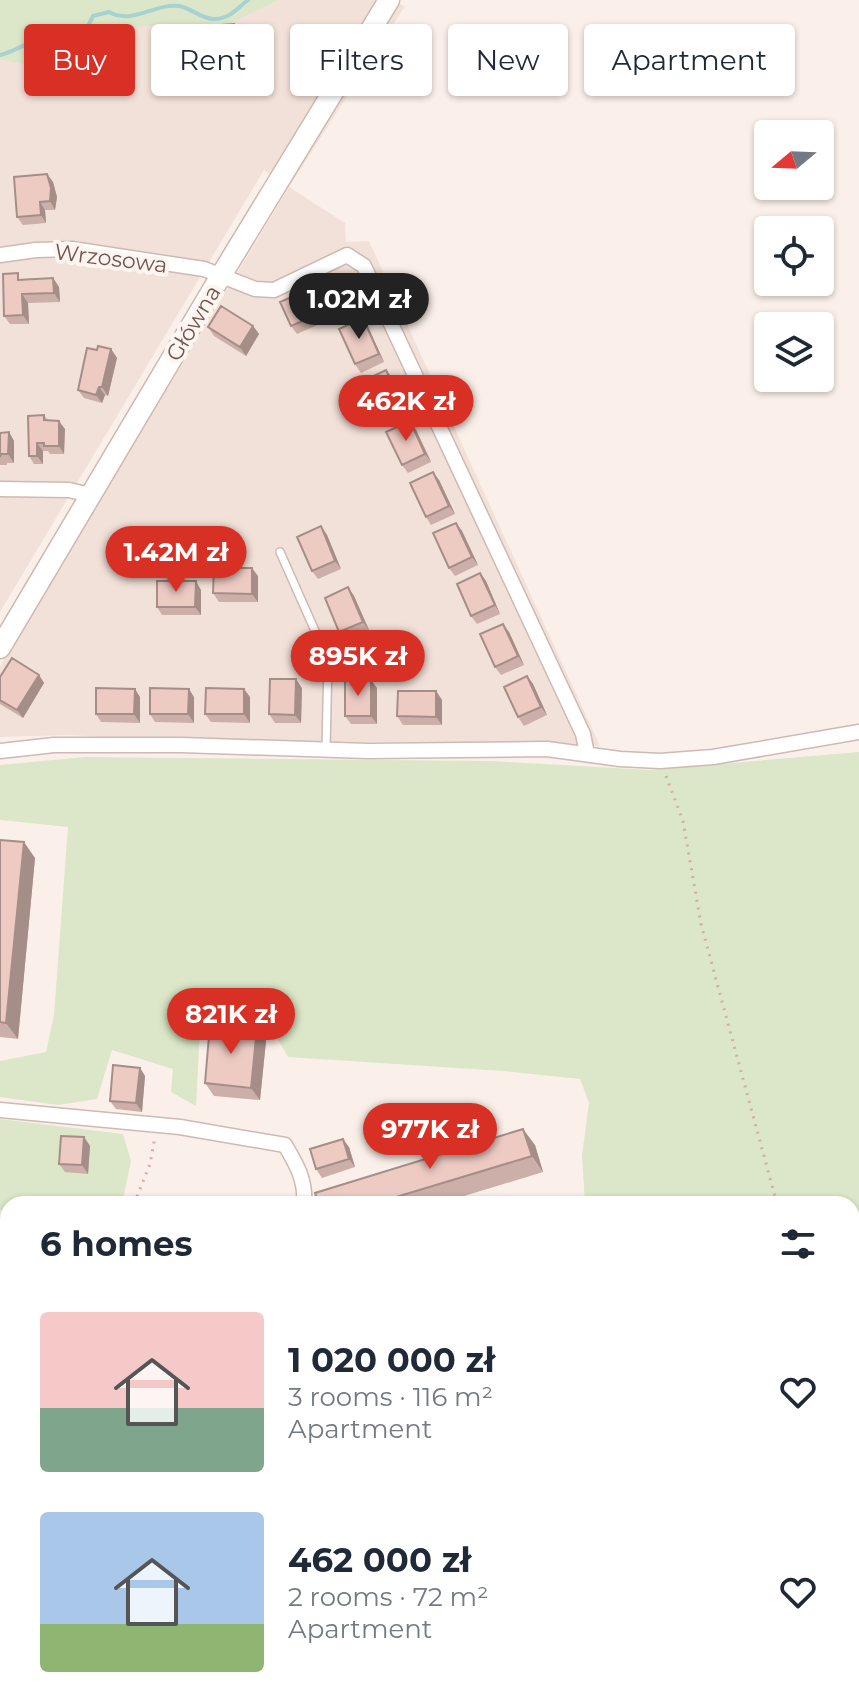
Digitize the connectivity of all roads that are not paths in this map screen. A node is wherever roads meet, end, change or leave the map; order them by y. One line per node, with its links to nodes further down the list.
1 (389, 0): 3 (street, Główna)
2 (0, 255): 3 (street, Wrzosowa)
3 (222, 274): 5 (street, Główna); 11 (street, Wrzosowa)
4 (0, 489): 5 (street)
5 (90, 495): 7 (street, Główna)
6 (280, 552): 9 (lane)
7 (0, 648)
8 (859, 732): 11 (street)
9 (326, 749): 10 (street); 11 (street)
10 (0, 751)
11 (587, 754)
12 (0, 1110): 13 (street)
13 (304, 1196)

